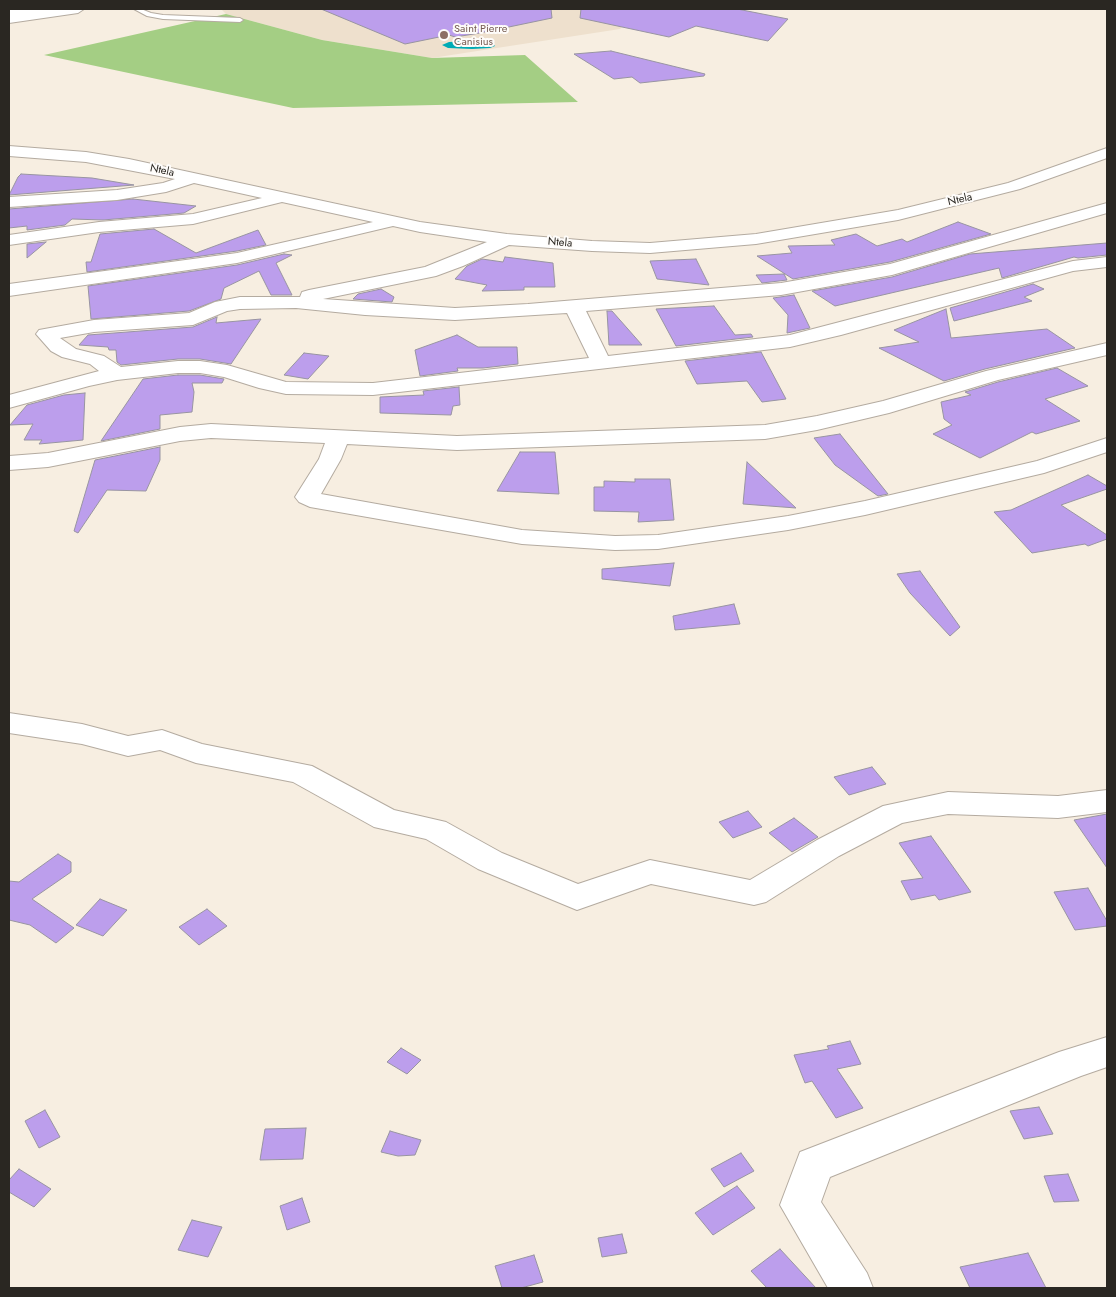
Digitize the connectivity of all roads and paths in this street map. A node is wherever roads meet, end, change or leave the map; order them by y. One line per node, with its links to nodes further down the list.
1 (44, 9): 4 (street)
2 (78, 9): 5 (street)
3 (137, 9): 6 (lane)
4 (9, 13)
5 (9, 18)
6 (240, 20)
7 (9, 151): 9 (street, Ntela)
8 (1107, 153): 14 (street, Ntela)
9 (192, 178): 10 (street, Ntela); 11 (street)
10 (282, 198): 13 (street, Ntela); 15 (street)
11 (9, 202)
12 (1107, 208): 16 (street)
13 (392, 222): 14 (street, Ntela); 19 (street)
14 (507, 239): 20 (street)
15 (9, 240)
16 (956, 252): 18 (street); 21 (street)
17 (1107, 262): 18 (street)
18 (998, 285): 23 (street)
19 (9, 290)
20 (296, 302): 21 (street); 24 (street)
21 (574, 307): 23 (street)
22 (1107, 349): 26 (street)
23 (602, 364): 24 (street)
24 (116, 374): 25 (street)
25 (9, 402)
26 (338, 438): 27 (street); 28 (street)
27 (1107, 445)
28 (9, 463)
29 (9, 723): 30 (street)
30 (1107, 802)
31 (1107, 1052): 32 (street)
32 (852, 1288)

